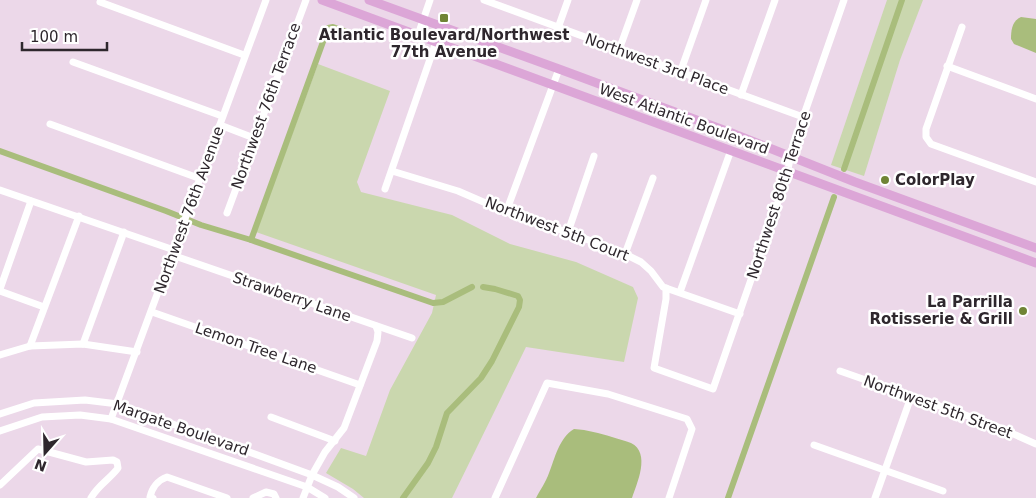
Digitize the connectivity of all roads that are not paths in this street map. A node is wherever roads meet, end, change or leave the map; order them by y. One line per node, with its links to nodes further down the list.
1 (266, 0): 20 (street, Northwest 76th Avenue)
2 (306, 0): 32 (street, Northwest 76th Terrace)
3 (322, 0): 17 (main road, West Atlantic Boulevard)
4 (368, 0): 14 (main road, West Atlantic Boulevard)
5 (430, 0): 14 (street)
6 (484, 0): 13 (street, Northwest 3rd Place)
7 (568, 0): 16 (street)
8 (637, 0): 19 (street)
9 (706, 0): 24 (street)
10 (775, 0): 26 (street)
11 (844, 0): 29 (street, Northwest 80th Terrace)
12 (100, 2): 20 (street)
13 (497, 2): 16 (street, Northwest 3rd Place)
14 (424, 21): 17 (street); 23 (main road, West Atlantic Boulevard)
15 (962, 27): 22 (street)
16 (558, 28): 19 (street, Northwest 3rd Place)
17 (418, 35): 18 (main road, West Atlantic Boulevard)
18 (436, 42): 25 (main road, West Atlantic Boulevard); 36 (street)
19 (619, 50): 24 (street, Northwest 3rd Place)
20 (244, 55): 28 (street, Northwest 76th Avenue)
21 (73, 62): 28 (street)
22 (947, 66): 27 (street); 40 (street)
23 (560, 69): 25 (street); 35 (main road, West Atlantic Boulevard)
24 (680, 73): 26 (street, Northwest 3rd Place)
25 (553, 86): 33 (main road, West Atlantic Boulevard); 44 (street)
26 (741, 95): 29 (street, Northwest 3rd Place)
27 (1036, 99)
28 (222, 116): 31 (street, Northwest 76th Avenue)
29 (803, 117): 35 (street, Northwest 80th Terrace)
30 (50, 124): 39 (street)
31 (220, 125): 32 (street); 39 (street, Northwest 76th Avenue)
32 (254, 138): 45 (street, Northwest 76th Terrace)
33 (731, 150): 37 (main road, West Atlantic Boulevard); 55 (street)
34 (594, 156): 48 (street)
35 (791, 156): 37 (street, Northwest 80th Terrace); 49 (main road, West Atlantic Boulevard)
36 (392, 171): 42 (street); 44 (street, Northwest 5th Court)
37 (788, 171): 52 (main road, West Atlantic Boulevard); 58 (street, Northwest 80th Terrace)
38 (653, 178): 51 (street)
39 (201, 179): 50 (street, Northwest 76th Avenue)
40 (1036, 182)
41 (0, 190): 43 (street, Strawberry Lane)
42 (385, 190)
43 (32, 201): 46 (street, Strawberry Lane); 54 (street)
44 (506, 212): 48 (street, Northwest 5th Court)
45 (227, 213)
46 (79, 216): 47 (street, Strawberry Lane); 56 (street)
47 (124, 232): 50 (street, Strawberry Lane); 61 (street)
48 (568, 232): 51 (street, Northwest 5th Court)
49 (1036, 248)
50 (173, 253): 57 (street, Northwest 76th Avenue); 59 (street, Strawberry Lane)
51 (625, 254): 53 (street, Northwest 5th Court)
52 (1036, 263)
53 (666, 288): 55 (street); 58 (street, Northwest 80th Terrace)
54 (0, 290): 56 (street)
55 (680, 292): 58 (street)
56 (44, 307): 62 (street)
57 (152, 312): 63 (street, Northwest 76th Avenue); 66 (street, Lemon Tree Lane)
58 (740, 314)
59 (376, 326): 60 (street, Strawberry Lane); 66 (street)
60 (412, 338)
61 (83, 344): 62 (street); 63 (street)
62 (30, 346): 64 (street)
63 (136, 352): 68 (street, Northwest 76th Avenue)
64 (0, 355)
65 (840, 372): 67 (street, Northwest 5th Street)
66 (360, 385): 73 (street)
67 (910, 397): 74 (street, Northwest 5th Street); 76 (street)
68 (118, 404): 69 (street, Margate Boulevard); 71 (street, Northwest 76th Avenue); 77 (street, Margate Boulevard)
69 (0, 414)
70 (271, 417): 73 (street)
71 (111, 419): 72 (street, Margate Boulevard); 79 (street, Margate Boulevard)
72 (0, 431)
73 (335, 441): 77 (street)
74 (1036, 444)
75 (814, 445): 76 (street)
76 (885, 471): 80 (street); 91 (street)
77 (312, 475): 79 (street); 88 (street, Margate Boulevard)
78 (0, 485): 81 (street)
79 (307, 488): 86 (street); 87 (street, Margate Boulevard)
80 (943, 491)
81 (91, 498)
82 (153, 498): 83 (street)
83 (227, 498)
84 (253, 498): 85 (street)
85 (276, 498)
86 (303, 498)
87 (324, 498)
88 (354, 498)
89 (495, 498): 90 (street)
90 (669, 498)
91 (876, 498)

